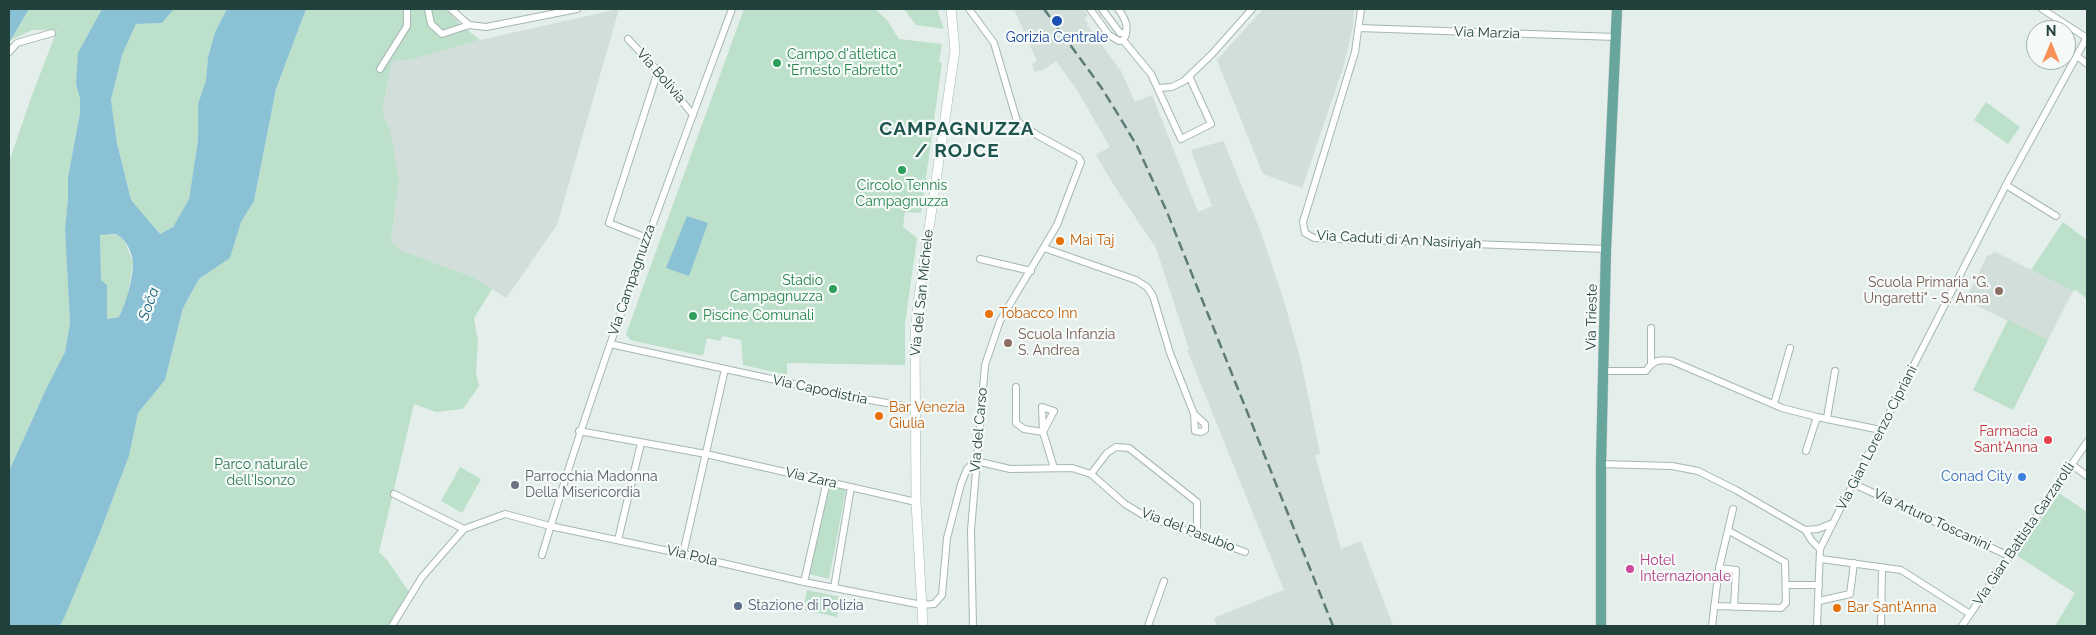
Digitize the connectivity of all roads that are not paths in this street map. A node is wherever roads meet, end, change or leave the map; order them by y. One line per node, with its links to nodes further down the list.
1 (407, 9): 27 (street)
2 (428, 9): 17 (street)
3 (451, 9): 17 (street)
4 (577, 9): 17 (street)
5 (732, 9): 32 (street, Via Campagnuzza)
6 (946, 9): 16 (main road, Via del San Michele)
7 (951, 9): 16 (main road, Via del San Michele)
8 (970, 9): 36 (street, Via del Carso)
9 (1090, 9): 20 (street)
10 (1102, 9): 20 (street)
11 (1118, 9): 20 (street)
12 (1252, 9): 30 (street)
13 (1361, 9): 18 (street, Via Caduti di An Nasiriyah)
14 (1616, 9): 21 (main road, Via Trieste)
15 (2042, 9): 22 (street)
16 (953, 22): 49 (main road, Via del San Michele)
17 (469, 25)
18 (1359, 28): 21 (street, Via Marzia); 37 (street, Via Caduti di An Nasiriyah)
19 (52, 33): 24 (street)
20 (1125, 37): 31 (street)
21 (1616, 37): 37 (main road, Via Trieste)
22 (2087, 37): 25 (street, Via Gian Lorenzo Cipriani)
23 (628, 39): 28 (street, Via Bolivia)
24 (9, 52)
25 (2076, 56): 26 (street)
26 (2087, 64)
27 (380, 69)
28 (658, 70): 32 (street, Via Bolivia); 35 (street)
29 (2068, 70): 33 (street, Via Gian Lorenzo Cipriani)
30 (1189, 76): 31 (street); 31 (street)
31 (1159, 88)
32 (693, 115): 35 (street, Via Campagnuzza)
33 (2006, 186): 34 (street); 53 (street, Via Gian Lorenzo Cipriani)
34 (2056, 216)
35 (647, 238): 41 (street, Via Campagnuzza)
36 (1044, 248): 39 (street, Via del Carso); 50 (street)
37 (1606, 249): 45 (main road, Via Trieste)
38 (980, 259): 39 (street)
39 (1030, 272): 59 (street, Via del Carso)
40 (1651, 328): 43 (street)
41 (610, 344): 44 (street, Via Capodistria); 54 (street, Via Campagnuzza)
42 (1790, 348): 48 (street)
43 (1651, 363): 45 (street); 48 (street)
44 (725, 369): 49 (street, Via Capodistria); 58 (street)
45 (1605, 371): 60 (main road, Via Trieste)
46 (1835, 371): 52 (street)
47 (1016, 387): 62 (street)
48 (1774, 404): 51 (street)
49 (915, 408): 69 (main road, Via del San Michele)
50 (1194, 414)
51 (1817, 417): 52 (street); 57 (street)
52 (1827, 418): 53 (street)
53 (1881, 430): 66 (street, Via Gian Lorenzo Cipriani)
54 (579, 431): 56 (street, Via Zara); 72 (street, Via Campagnuzza)
55 (2087, 442): 61 (street, Via Gian Battista Garzarolli)
56 (641, 443): 58 (street, Via Zara); 77 (street)
57 (1806, 451)
58 (706, 454): 65 (street, Via Zara); 80 (street)
59 (976, 461): 62 (street, Via del Pasubio); 93 (street); 99 (street, Via del Carso)
60 (1601, 464): 74 (street); 101 (main road, Via Trieste)
61 (2071, 464): 64 (street); 82 (street, Via Gian Battista Garzarolli)
62 (1054, 468): 63 (street, Via del Pasubio)
63 (1091, 474): 76 (street, Via del Pasubio); 76 (street)
64 (2087, 476)
65 (828, 481): 67 (street, Via Zara); 88 (street)
66 (1854, 484): 71 (street, Via Gian Lorenzo Cipriani); 82 (street, Via Arturo Toscanini)
67 (851, 487): 69 (street, Via Zara); 91 (street)
68 (394, 494): 73 (street)
69 (916, 502): 93 (main road, Via del San Michele)
70 (1733, 509): 75 (street)
71 (1833, 523): 74 (street, Via Gian Lorenzo Cipriani); 78 (street)
72 (550, 526): 73 (street, Via Pola); 77 (street, Via Pola); 81 (street, Via Campagnuzza)
73 (464, 529): 97 (street, Via Pola)
74 (1805, 530): 78 (street)
75 (1729, 531): 86 (street); 89 (street)
76 (1197, 535): 79 (street, Via del Pasubio)
77 (618, 540): 80 (street, Via Pola)
78 (1820, 549): 83 (street)
79 (1245, 552)
80 (683, 554): 88 (street, Via Pola)
81 (542, 555)
82 (2009, 556): 96 (street, Via Gian Battista Garzarolli)
83 (1821, 559): 84 (street); 90 (street)
84 (1854, 563): 85 (street); 92 (street)
85 (1882, 567): 96 (street); 104 (street)
86 (1719, 568): 94 (street); 95 (street)
87 (1164, 581): 100 (street)
88 (804, 582): 91 (street, Via Pola)
89 (1786, 585): 90 (street); 95 (street)
90 (1819, 585): 92 (street)
91 (834, 588): 93 (street, Via Pola)
92 (1819, 601): 103 (street)
93 (922, 605): 98 (main road, Via del San Michele)
94 (1714, 606): 95 (street); 102 (street)
95 (1734, 607)
96 (1970, 614): 105 (street, Via Gian Battista Garzarolli)
97 (392, 626)
98 (923, 626)
99 (972, 626)
100 (1148, 626)
101 (1601, 626)
102 (1712, 626)
103 (1817, 626)
104 (1881, 626)
105 (1962, 626)

